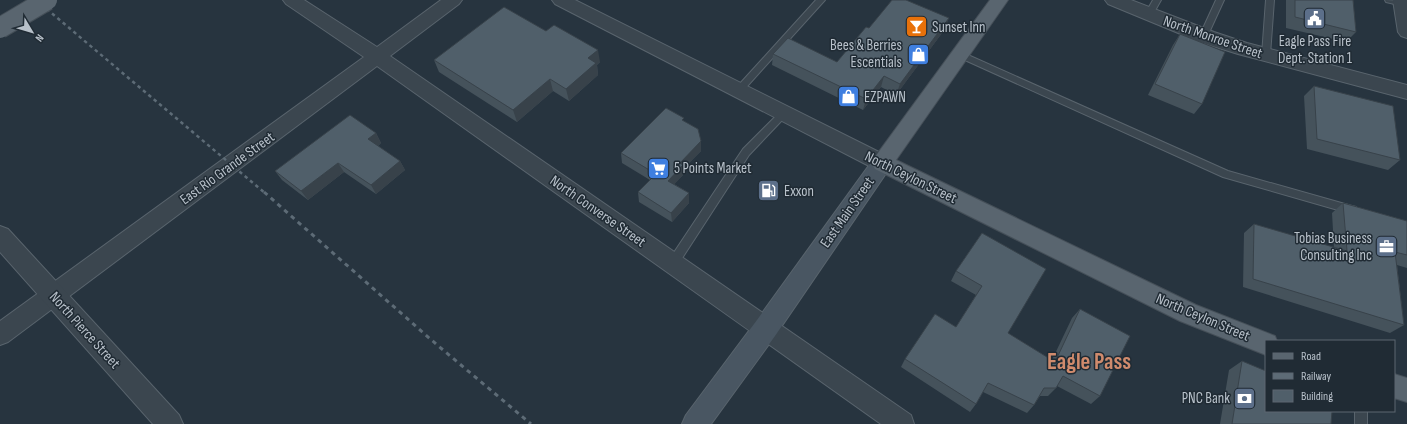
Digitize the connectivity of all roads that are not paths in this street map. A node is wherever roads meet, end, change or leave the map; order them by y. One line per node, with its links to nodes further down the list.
1 (48, 0): 12 (main road, bridge)
2 (292, 0): 17 (street, North Converse Street)
3 (453, 0): 17 (street, East Río Grande Street)
4 (561, 0): 18 (street, North Ceylon Street)
5 (821, 0): 18 (lane)
6 (999, 0): 15 (main road, East Main Street)
7 (1114, 0): 11 (street, North Monroe Street)
8 (1220, 0): 14 (lane)
9 (1270, 0): 16 (lane)
10 (1398, 1): 13 (street)
11 (1153, 7): 14 (street, North Monroe Street)
12 (0, 28)
13 (1407, 32)
14 (1204, 35): 16 (street, North Monroe Street)
15 (959, 54): 21 (main road, East Main Street); 22 (lane)
16 (1266, 55): 19 (street, North Monroe Street)
17 (378, 57): 24 (street, North Converse Street); 25 (street, East Río Grande Street)
18 (738, 90): 20 (street, North Ceylon Street)
19 (1407, 92)
20 (784, 114): 21 (street, North Ceylon Street); 24 (lane)
21 (882, 163): 26 (main road, East Main Street); 28 (main road, North Ceylon Street)
22 (1362, 212)
23 (0, 236): 25 (street, North Pierce Street)
24 (673, 262): 26 (street, North Converse Street)
25 (53, 295): 27 (street, East Río Grande Street); 32 (street, North Pierce Street)
26 (766, 328): 33 (main road, East Main Street); 34 (street, North Converse Street)
27 (0, 334)
28 (1265, 344)
29 (1395, 386): 30 (main road)
30 (1407, 390)
31 (1361, 412): 35 (lane)
32 (170, 424)
33 (695, 424)
34 (902, 424)
35 (1361, 424)

